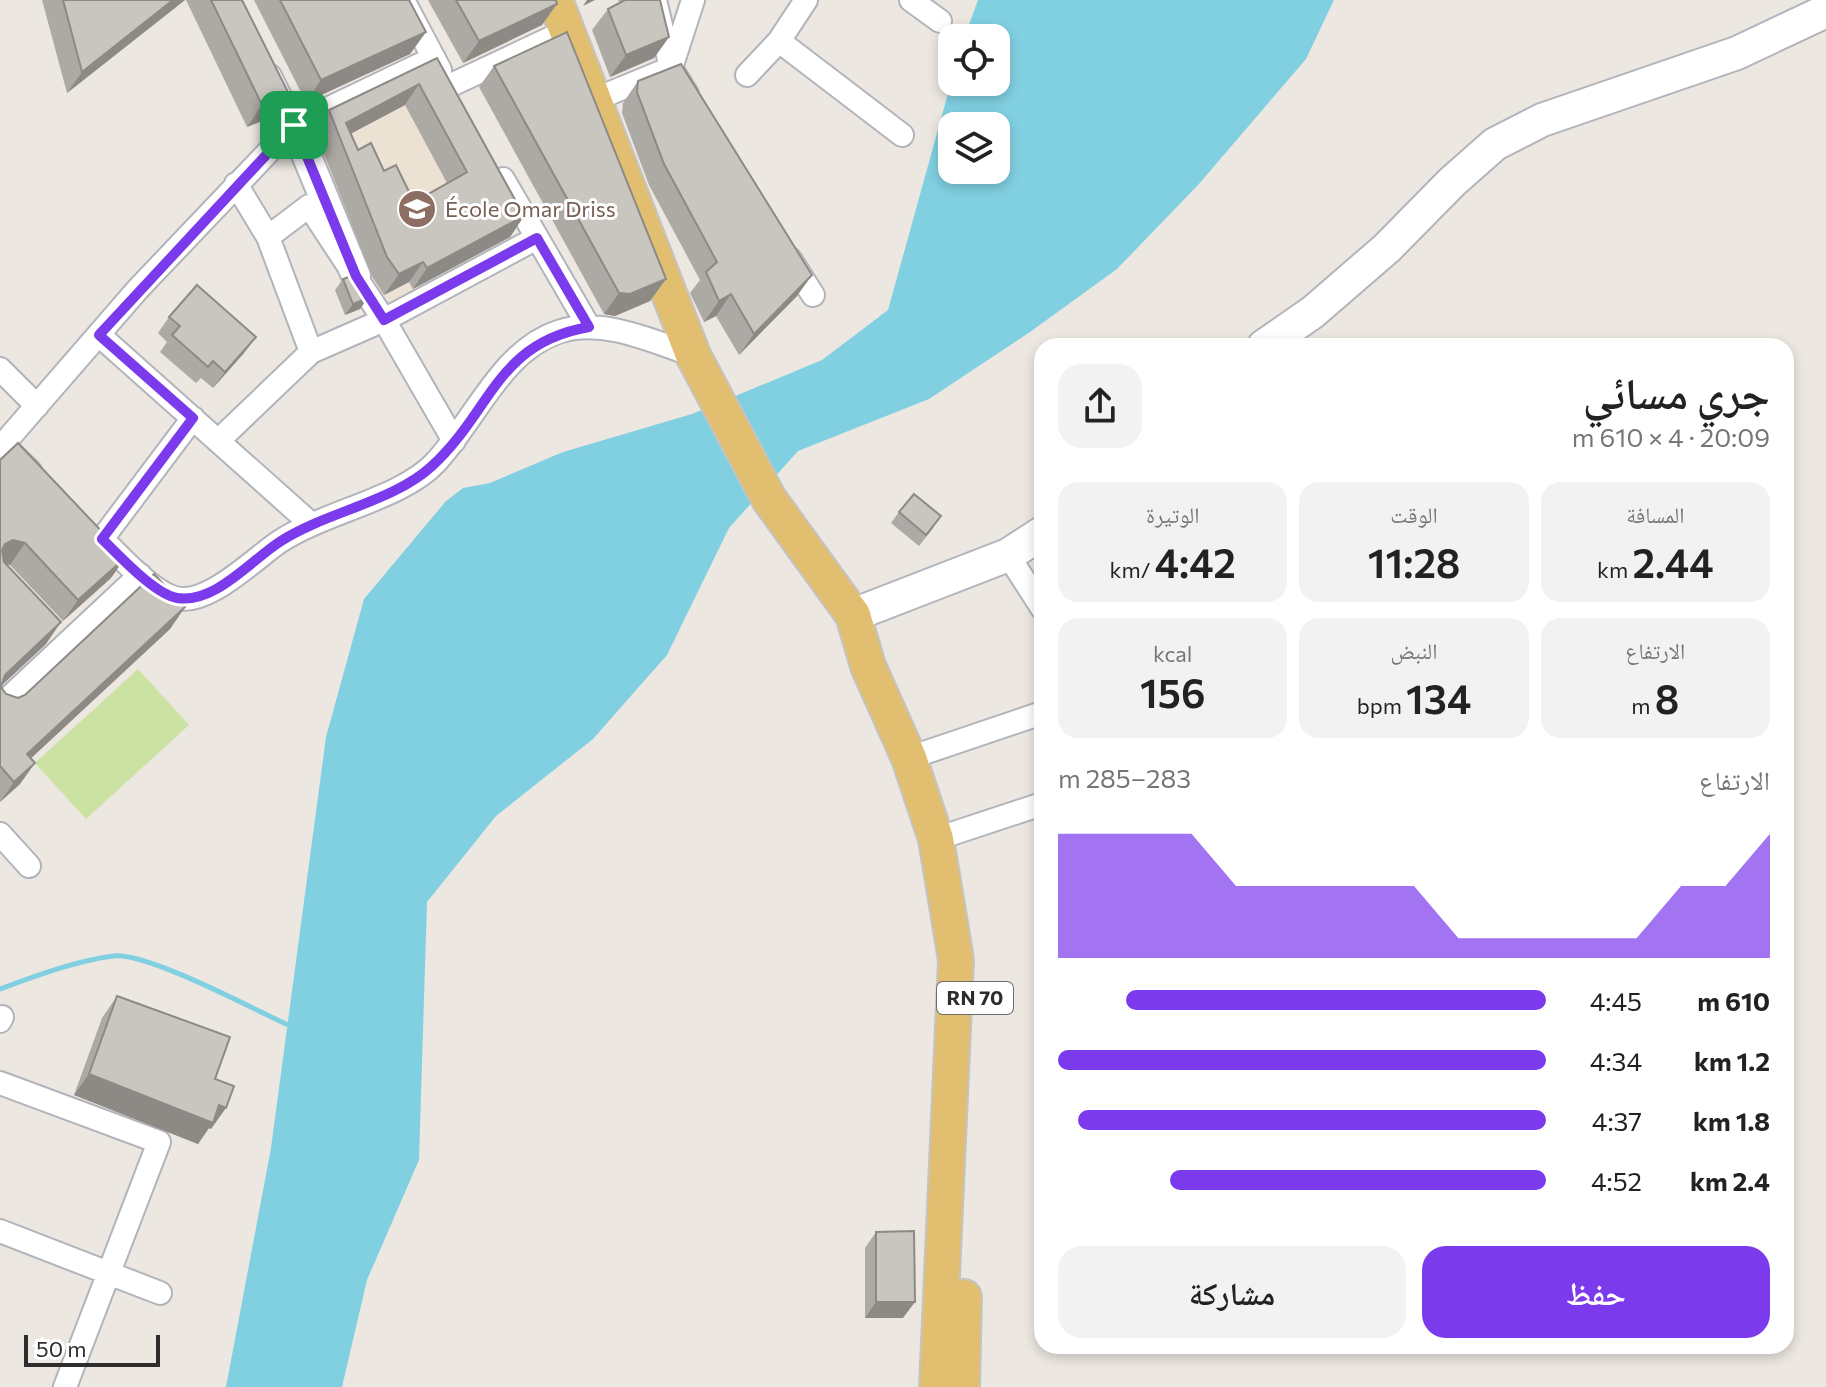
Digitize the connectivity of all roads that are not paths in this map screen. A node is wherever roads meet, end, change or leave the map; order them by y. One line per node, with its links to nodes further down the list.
1 (403, 0): 11 (street)
2 (655, 0): 12 (street)
3 (693, 0): 12 (street)
4 (806, 0): 9 (street)
5 (911, 0): 8 (street)
6 (1826, 11): 30 (main road)
7 (560, 15): 14 (street); 15 (main road, RN 70)
8 (940, 21)
9 (779, 41): 13 (street); 19 (street)
10 (260, 55): 18 (street)
11 (434, 58): 14 (street); 18 (street)
12 (671, 68): 15 (street); 16 (street)
13 (747, 75)
14 (449, 86): 17 (street)
15 (596, 99): 32 (main road, RN 70)
16 (696, 108)
17 (463, 111)
18 (294, 125): 21 (street); 25 (street)
19 (902, 135)
20 (493, 162): 23 (street)
21 (236, 184): 22 (street); 29 (street)
22 (268, 237): 25 (street); 31 (street)
23 (537, 238): 27 (street); 28 (street)
24 (779, 241): 26 (street)
25 (356, 276): 27 (street)
26 (813, 295)
27 (384, 320): 31 (street); 37 (street)
28 (589, 327): 32 (street); 37 (street)
29 (99, 335): 34 (street); 35 (street)
30 (1276, 338)
31 (311, 352): 36 (street)
32 (696, 362): 45 (main road, RN 70)
33 (0, 369): 34 (street)
34 (37, 406): 38 (street)
35 (193, 418): 36 (street); 43 (street)
36 (218, 441): 40 (street)
37 (454, 441): 40 (street)
38 (2, 447): 39 (street)
39 (47, 487)
40 (310, 523): 43 (street)
41 (1034, 538): 42 (main road)
42 (1008, 555): 44 (street); 45 (main road)
43 (140, 575): 46 (street)
44 (1034, 596)
45 (857, 626): 48 (main road, RN 70)
46 (1, 703)
47 (1034, 716): 48 (street)
48 (918, 755): 51 (main road, RN 70)
49 (1034, 807): 51 (street)
50 (0, 834): 52 (street)
51 (946, 836): 55 (main road, RN 70)
52 (29, 866)
53 (0, 1083): 56 (street)
54 (0, 1231): 56 (street)
55 (954, 1248): 59 (main road, RN 70); 60 (main road, RN 70)
56 (109, 1273): 57 (street); 58 (street)
57 (160, 1293)
58 (65, 1387)
59 (937, 1387)
60 (962, 1387)

